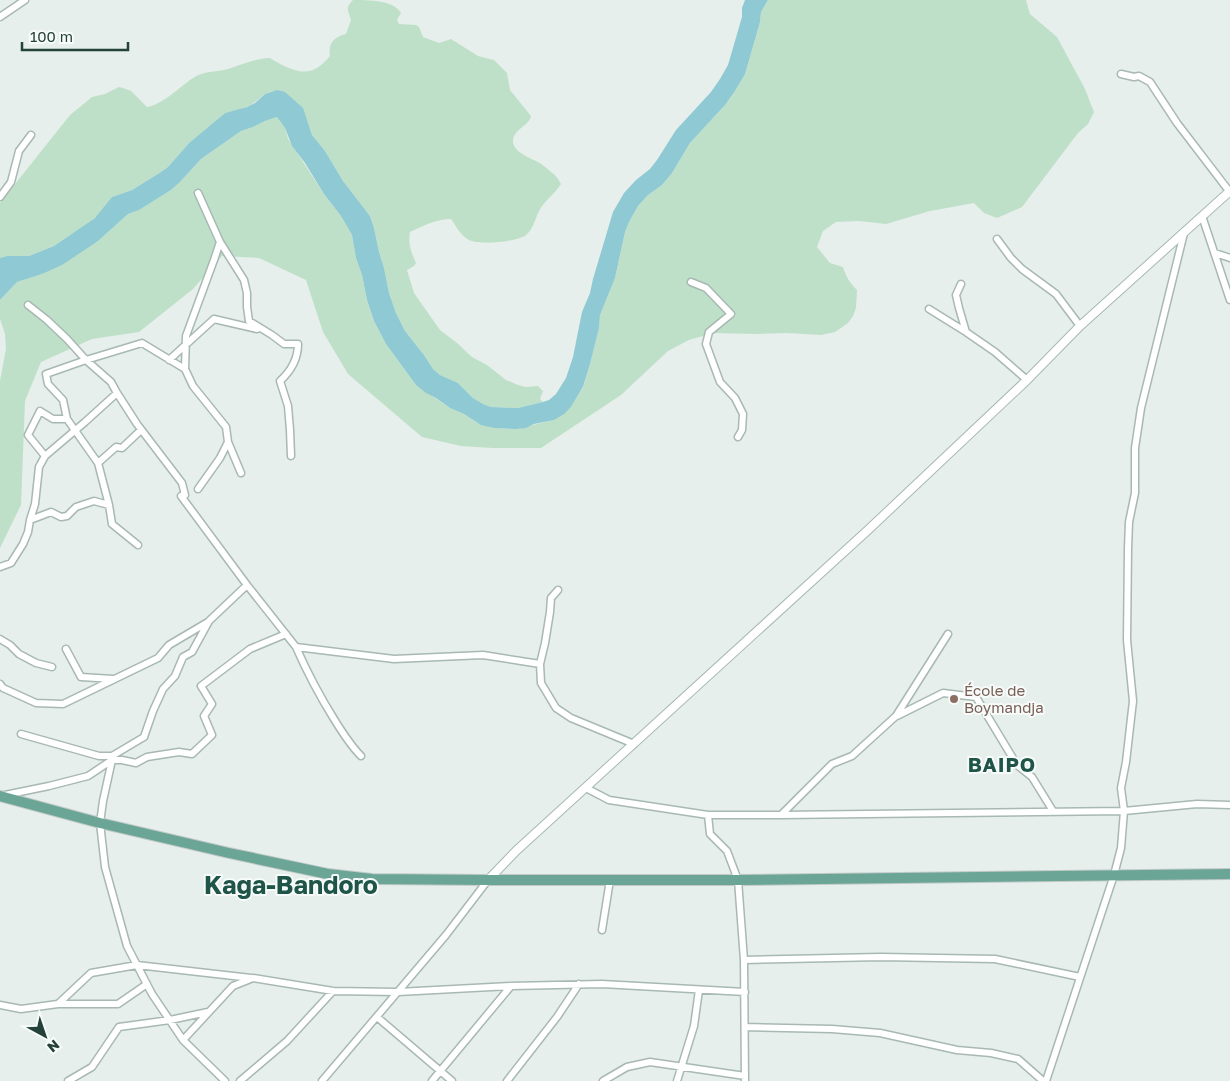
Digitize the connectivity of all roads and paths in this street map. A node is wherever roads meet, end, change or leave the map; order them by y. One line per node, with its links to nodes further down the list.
1 (24, 0): 2 (street)
2 (0, 17)
3 (1121, 74): 5 (street)
4 (31, 135): 7 (street)
5 (1230, 191): 8 (street)
6 (198, 193): 11 (street)
7 (0, 197)
8 (1202, 216): 9 (street); 12 (street)
9 (1184, 233): 19 (street); 62 (street)
10 (996, 239): 19 (street)
11 (220, 242): 20 (street); 22 (street)
12 (1215, 253): 13 (street); 16 (street)
13 (1230, 258)
14 (691, 282): 31 (street)
15 (961, 284): 21 (street)
16 (1230, 300)
17 (28, 305): 23 (street)
18 (929, 309): 21 (street)
19 (1080, 326): 26 (street)
20 (263, 330): 22 (street); 34 (street)
21 (966, 332): 26 (street)
22 (186, 345): 24 (street); 25 (street)
23 (86, 360): 24 (street); 27 (street); 28 (street)
24 (169, 360): 25 (street)
25 (185, 370): 32 (street)
26 (1027, 380): 56 (street)
27 (117, 392): 29 (street); 30 (street)
28 (67, 419): 29 (street); 33 (street)
29 (76, 430): 33 (street); 35 (street)
30 (141, 430): 35 (street); 42 (street)
31 (738, 437)
32 (228, 442): 36 (street); 37 (street)
33 (45, 456): 39 (street)
34 (291, 456)
35 (98, 463): 38 (street)
36 (241, 473)
37 (198, 489)
38 (108, 505): 39 (street); 40 (street)
39 (30, 520): 41 (street)
40 (138, 545)
41 (0, 567)
42 (247, 585): 44 (street); 45 (street)
43 (558, 590): 50 (street)
44 (209, 621): 52 (street); 58 (street)
45 (286, 634): 48 (street); 58 (street)
46 (948, 634): 54 (street)
47 (0, 639): 51 (street)
48 (296, 647): 50 (street); 57 (street)
49 (66, 649): 52 (street)
50 (540, 664): 56 (street)
51 (52, 667)
52 (115, 679): 53 (street)
53 (0, 684)
54 (896, 716): 63 (street); 65 (street)
55 (21, 734): 58 (street)
56 (634, 744): 59 (street)
57 (361, 756)
58 (112, 758): 60 (street); 66 (street)
59 (586, 788): 64 (street); 69 (street)
60 (0, 796): 66 (main road)
61 (1230, 806): 62 (street)
62 (1124, 810): 63 (street); 68 (street)
63 (1053, 811): 65 (street)
64 (708, 815): 65 (street); 71 (street)
65 (782, 815)
66 (100, 823): 69 (main road); 74 (street)
67 (1230, 874): 68 (main road)
68 (1114, 875): 71 (main road); 75 (street)
69 (488, 880): 70 (main road); 82 (street)
70 (610, 880): 71 (main road); 72 (street)
71 (738, 880): 73 (street)
72 (602, 930)
73 (744, 960): 75 (street); 83 (street)
74 (137, 965): 76 (street); 77 (street); 84 (street)
75 (1080, 977): 103 (street)
76 (252, 978): 81 (street); 86 (street)
77 (147, 984): 84 (street); 88 (street)
78 (579, 984): 79 (street); 80 (street); 100 (street)
79 (511, 986): 82 (street); 92 (street)
80 (699, 990): 83 (street); 91 (street)
81 (333, 991): 82 (street); 96 (street)
82 (398, 992): 87 (street)
83 (744, 992): 89 (street)
84 (58, 1004): 85 (street)
85 (0, 1006)
86 (209, 1012): 88 (street); 90 (street)
87 (377, 1017): 92 (street); 97 (street)
88 (170, 1020): 90 (street); 94 (street)
89 (745, 1027): 93 (street); 103 (street)
90 (183, 1040): 95 (street)
91 (682, 1067): 93 (street); 101 (street); 102 (street)
92 (440, 1071): 98 (street); 99 (street)
93 (745, 1078)
94 (68, 1081)
95 (225, 1081)
96 (240, 1081)
97 (322, 1081)
98 (432, 1081)
99 (452, 1081)
100 (507, 1081)
101 (603, 1081)
102 (677, 1081)
103 (1044, 1081)

